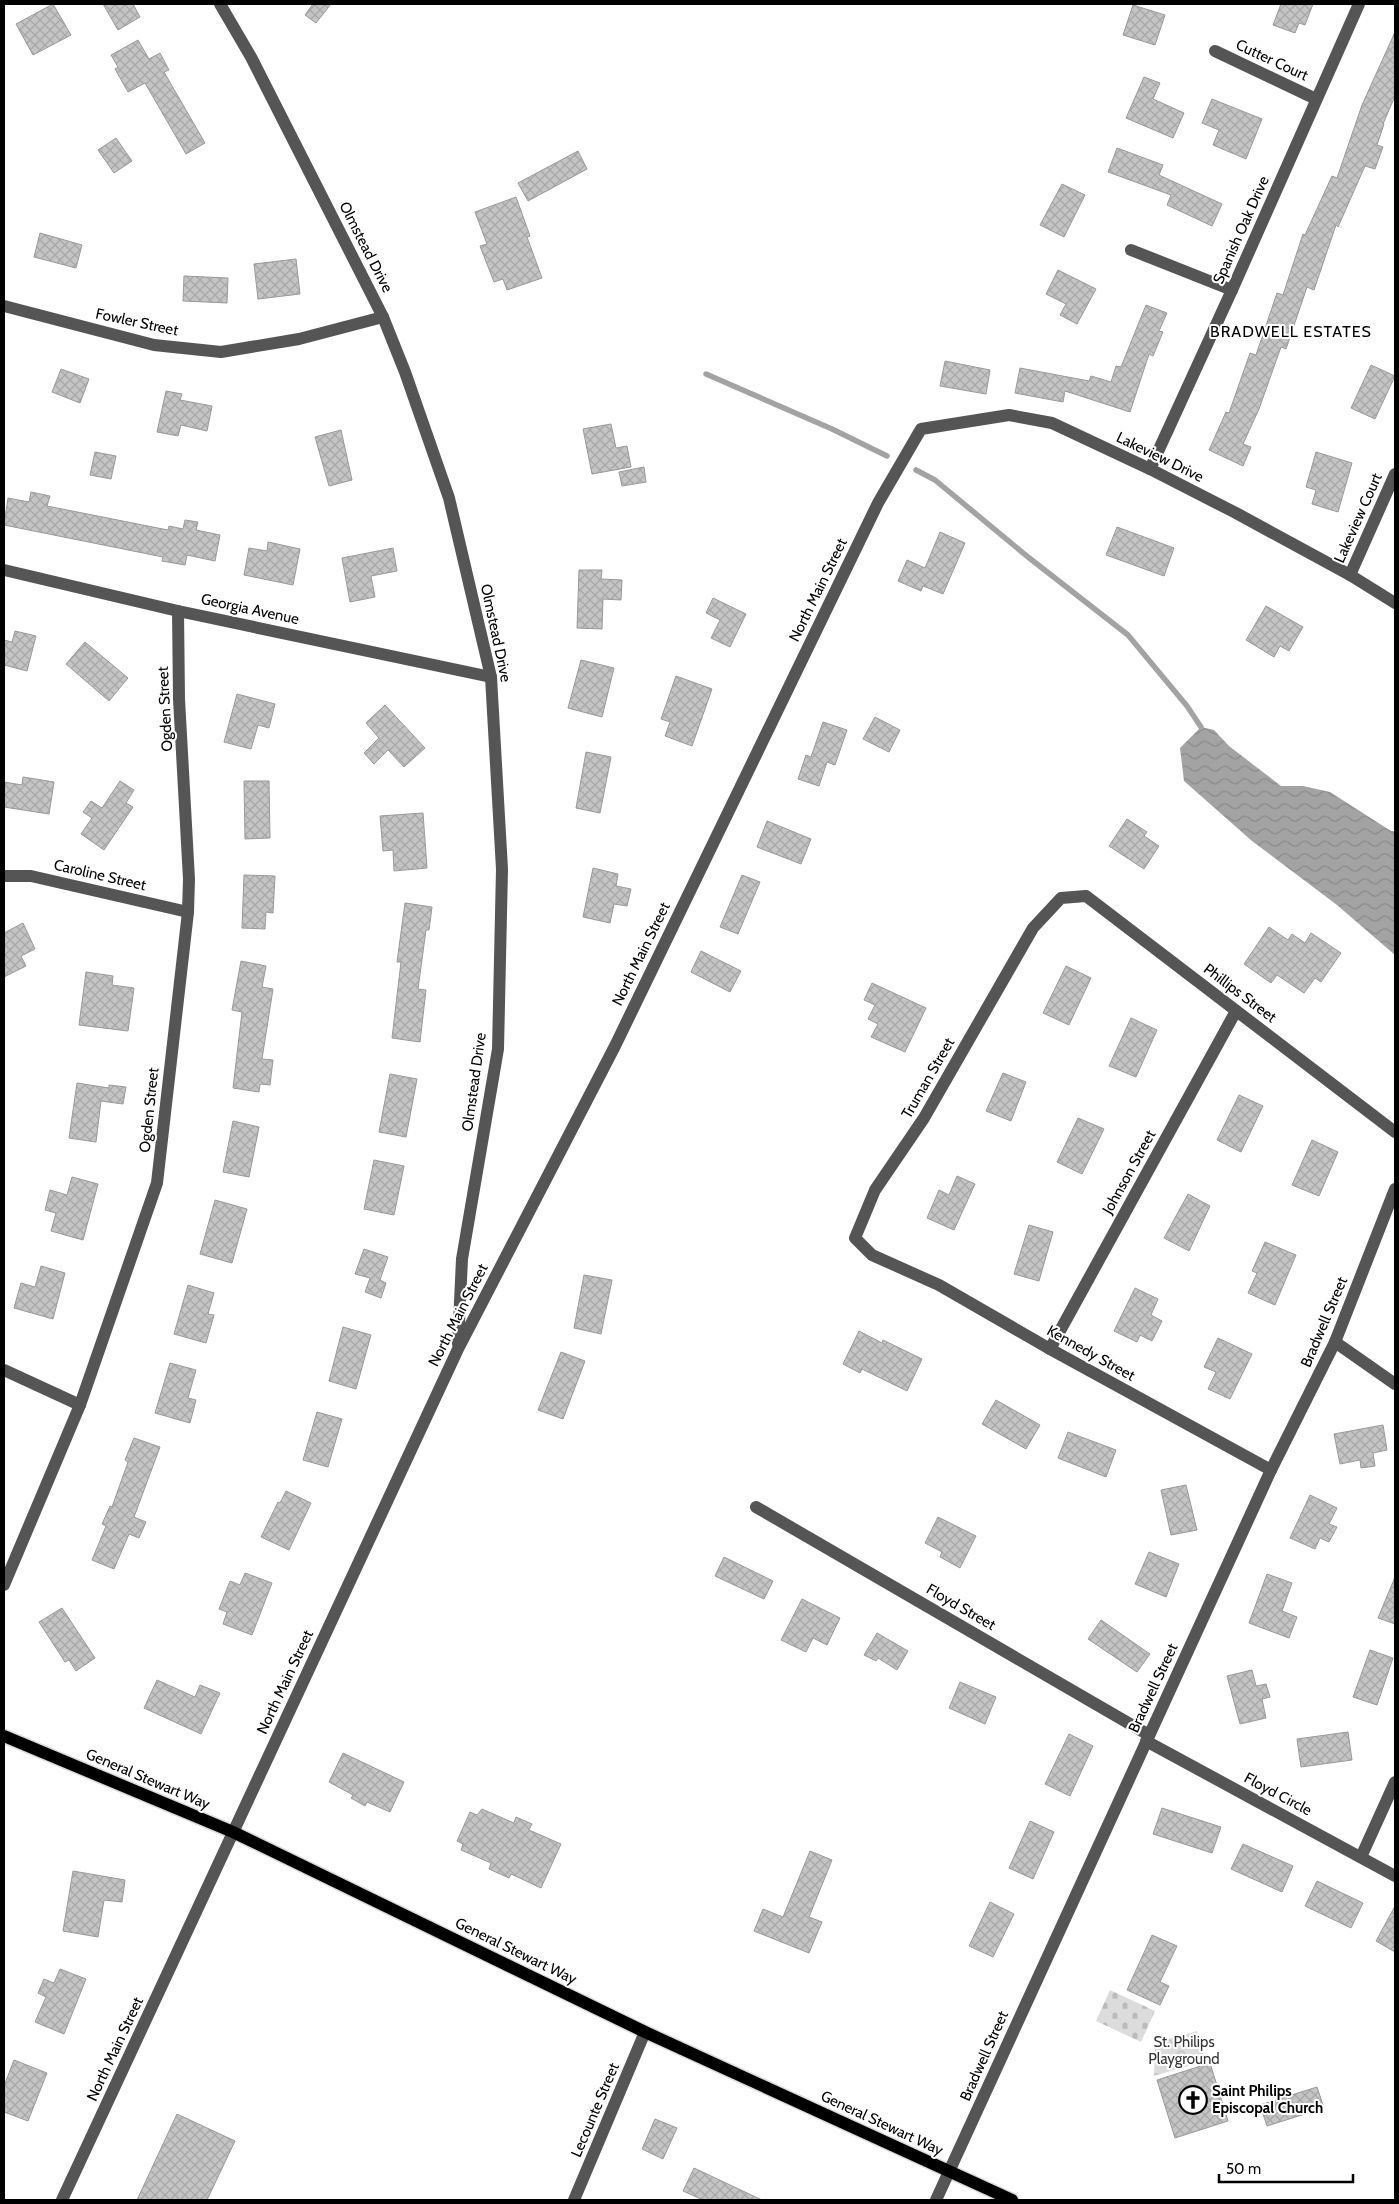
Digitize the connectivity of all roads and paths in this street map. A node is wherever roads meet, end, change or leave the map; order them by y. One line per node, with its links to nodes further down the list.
1 (220, 4): 8 (street, Olmstead Drive)
2 (1359, 4): 4 (street, Spanish Oak Drive)
3 (1215, 51): 4 (street, Cutter Court)
4 (1316, 99): 6 (street, Spanish Oak Drive)
5 (1131, 250): 6 (street)
6 (1232, 290): 10 (street, Spanish Oak Drive)
7 (4, 306): 8 (street, Fowler Street)
8 (383, 317): 16 (street, Olmstead Drive)
9 (906, 456): 10 (street, Lakeview Drive); 25 (street, North Main Street)
10 (1150, 468): 13 (street, Lakeview Drive)
11 (1395, 474): 13 (street, Lakeview Court)
12 (4, 570): 15 (street, Georgia Avenue)
13 (1350, 575): 14 (street, Lakeview Drive)
14 (1395, 603)
15 (178, 610): 16 (street, Georgia Avenue); 19 (street, Ogden Street)
16 (491, 677): 25 (street, Olmstead Drive)
17 (4, 876): 19 (street, Caroline Street)
18 (1061, 898): 20 (street, Phillips Street); 23 (street, Truman Street)
19 (188, 912): 29 (street, Ogden Street)
20 (1236, 1011): 21 (street, Phillips Street); 26 (street, Johnson Street)
21 (1395, 1132)
22 (1395, 1188): 24 (street, Bradwell Street)
23 (894, 1266): 26 (street, Kennedy Street)
24 (1335, 1342): 28 (street); 30 (street, Bradwell Street)
25 (458, 1349): 36 (street, North Main Street)
26 (1050, 1349): 30 (street, Kennedy Street)
27 (4, 1370): 29 (street)
28 (1395, 1384)
29 (80, 1405): 32 (street, Ogden Street)
30 (1272, 1470): 34 (street, Bradwell Street)
31 (756, 1506): 34 (street, Floyd Street)
32 (4, 1585)
33 (4, 1736): 36 (main road, General Stewart Way)
34 (1148, 1738): 37 (street, Floyd Circle); 40 (street, Bradwell Street)
35 (1395, 1782): 37 (street)
36 (233, 1832): 39 (main road, General Stewart Way); 41 (street, North Main Street)
37 (1361, 1857): 38 (street, Floyd Circle)
38 (1395, 1876)
39 (645, 2032): 40 (main road, General Stewart Way); 42 (street, Lecounte Street)
40 (949, 2172): 43 (street, Bradwell Street); 44 (main road, General Stewart Way)
41 (62, 2200)
42 (574, 2200)
43 (936, 2200)
44 (1012, 2200)

